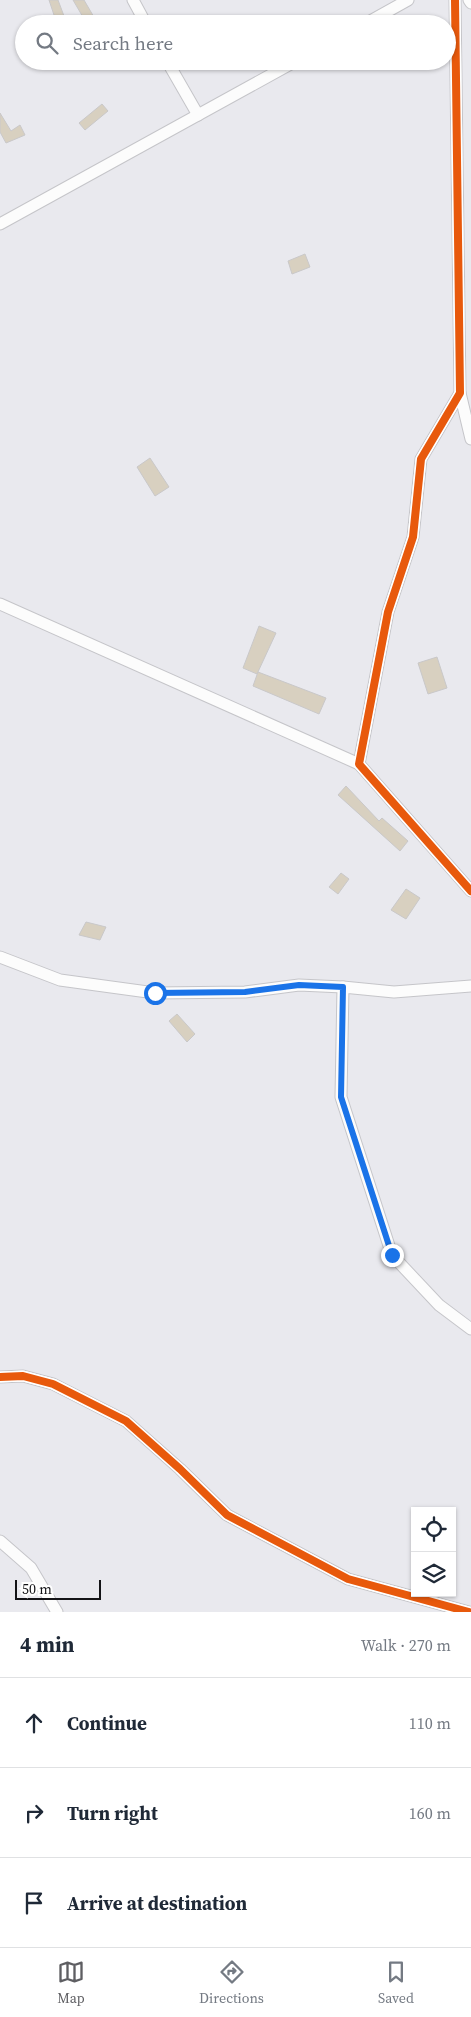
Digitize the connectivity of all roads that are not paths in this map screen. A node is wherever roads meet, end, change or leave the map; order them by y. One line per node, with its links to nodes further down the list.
1 (133, 0): 6 (street)
2 (408, 0): 7 (street)
3 (455, 0): 8 (street)
4 (469, 0): 5 (street)
5 (471, 3)
6 (141, 15)
7 (381, 15)
8 (455, 15)
9 (172, 70): 12 (street)
10 (280, 70): 12 (street)
11 (456, 70): 14 (street)
12 (198, 115): 13 (street)
13 (0, 224)
14 (460, 393): 15 (street); 17 (street)
15 (471, 440)
16 (0, 604): 17 (street)
17 (360, 764): 18 (street)
18 (471, 891)
19 (0, 957): 21 (street)
20 (471, 986): 21 (street)
21 (343, 987): 22 (street)
22 (471, 1329)
23 (0, 1377): 26 (street)
24 (0, 1542): 25 (street)
25 (57, 1612)
26 (469, 1612)

